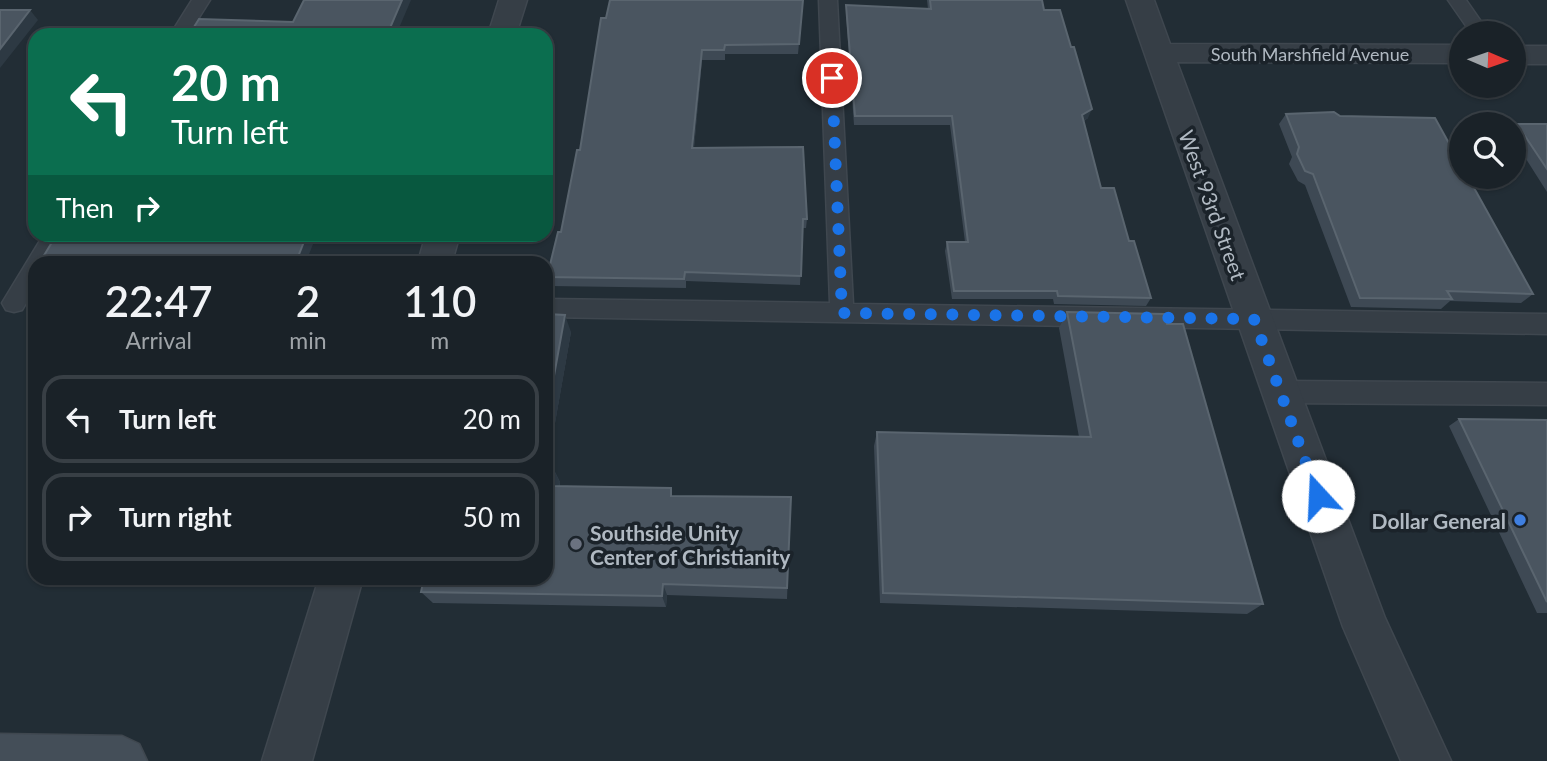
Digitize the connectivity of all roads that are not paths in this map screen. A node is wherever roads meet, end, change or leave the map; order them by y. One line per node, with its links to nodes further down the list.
1 (201, 0): 7 (lane)
2 (513, 0): 8 (street)
3 (828, 0): 16 (lane)
4 (1140, 0): 9 (street, West 93rd Street)
5 (1457, 0): 6 (lane)
6 (1472, 21)
7 (183, 28)
8 (504, 28)
9 (1158, 53): 10 (street, South Marshfield Avenue); 17 (street, West 93rd Street)
10 (1449, 54)
11 (1526, 55): 12 (street)
12 (1547, 55)
13 (28, 279): 14 (lane)
14 (28, 303)
15 (553, 308): 16 (lane)
16 (842, 313): 17 (lane)
17 (1254, 319): 18 (lane); 19 (street, West 93rd Street)
18 (1547, 324)
19 (1280, 391): 20 (lane); 25 (street, West 93rd Street)
20 (1547, 394)
21 (339, 585): 24 (street)
22 (0, 759): 23 (main road)
23 (122, 761)
24 (286, 761)
25 (1426, 761)

